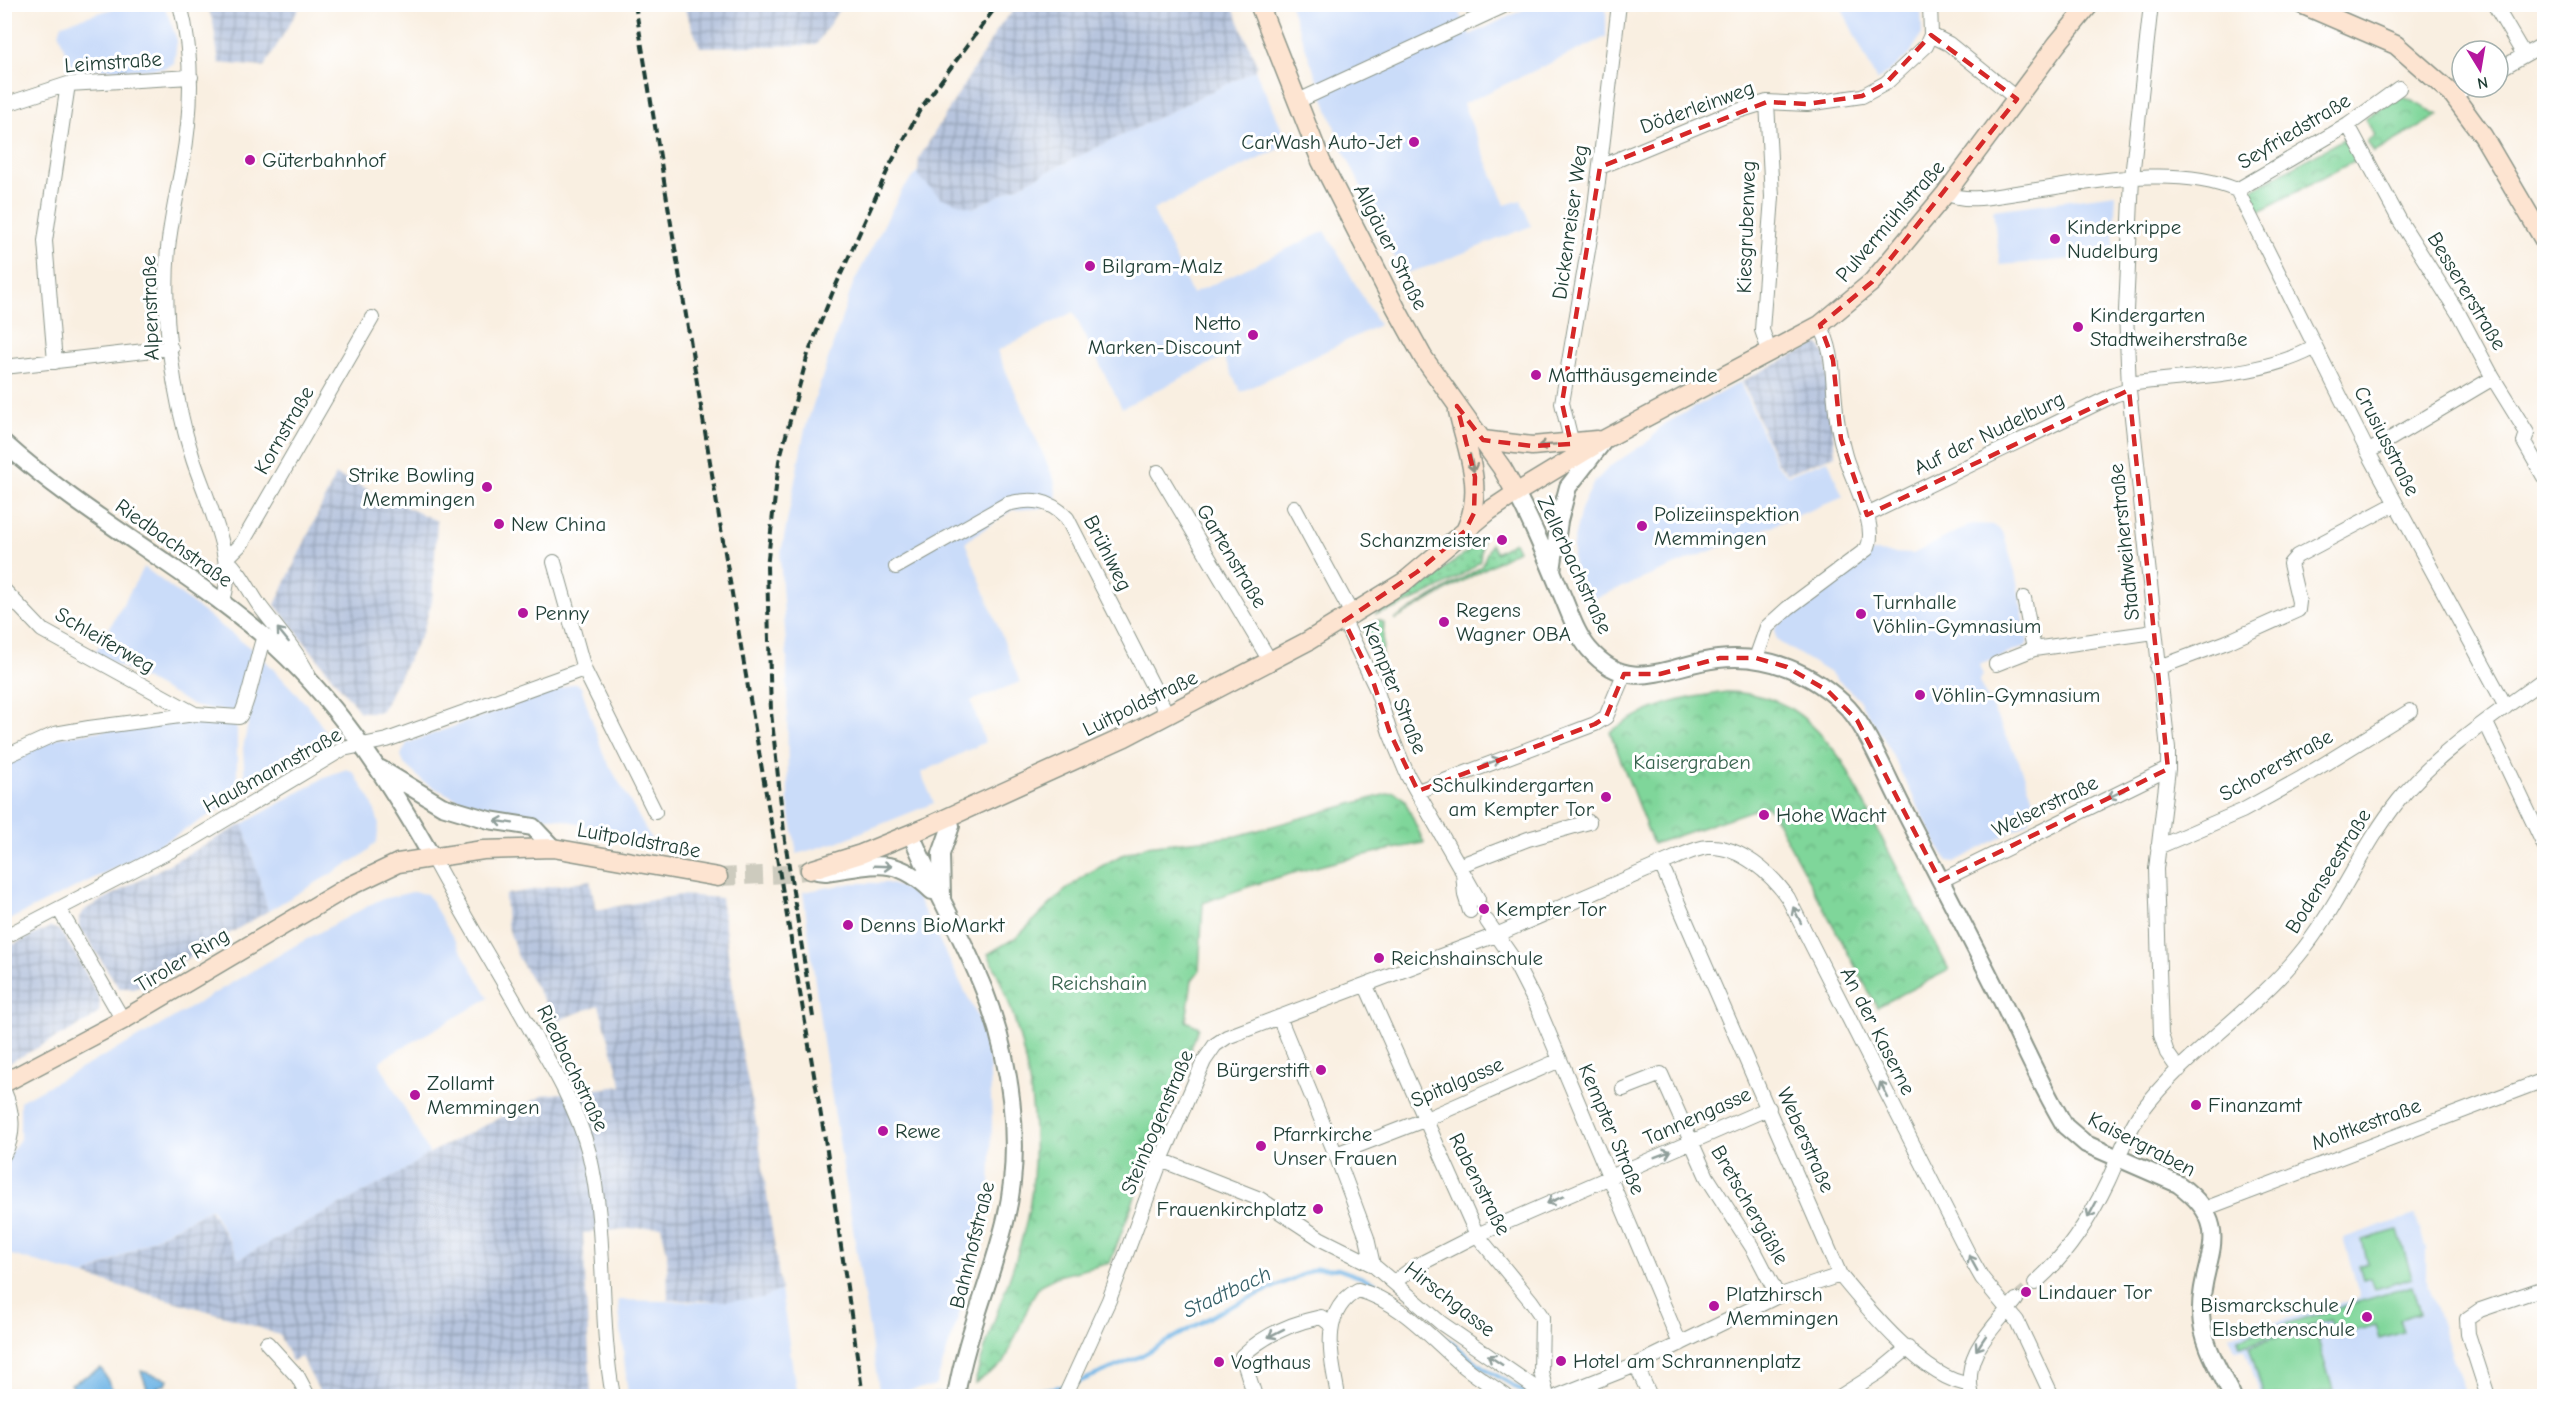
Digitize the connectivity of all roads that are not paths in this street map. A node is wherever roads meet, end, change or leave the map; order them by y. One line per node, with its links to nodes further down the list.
1 (180, 4): 14 (street, Alpenstraße)
2 (1259, 4): 20 (main road, Allgäuer Straße)
3 (1508, 4): 20 (street)
4 (1619, 4): 24 (street, Dickenreiser Weg)
5 (1930, 4): 10 (street)
6 (2091, 4): 18 (main road, Pulvermühlstraße)
7 (2151, 4): 25 (street, Stadtweiherstraße)
8 (2301, 4): 15 (main road)
9 (2494, 4): 12 (street)
10 (1931, 35): 18 (street); 21 (street, Döderleinweg)
11 (2544, 44): 12 (street)
12 (2524, 55): 13 (street)
13 (2510, 63)
14 (191, 77): 16 (street, Leimstraße); 31 (street, Alpenstraße)
15 (2450, 83)
16 (68, 84): 22 (street, Leimstraße); 34 (street)
17 (2399, 88): 23 (street, Seyfriedstraße)
18 (2017, 99): 27 (main road, Pulvermühlstraße)
19 (2465, 99): 28 (main road)
20 (1298, 101): 38 (main road, Allgäuer Straße)
21 (1767, 102): 24 (street, Döderleinweg); 33 (street, Kiesgrubenweg)
22 (4, 105)
23 (2348, 125): 26 (street, Seyfriedstraße); 36 (street, Bessererstraße)
24 (1600, 167): 42 (street, Dickenreiser Weg)
25 (2133, 177): 26 (street, Seyfriedstraße); 27 (street, Seyfriedstraße); 37 (street, Stadtweiherstraße)
26 (2237, 190): 32 (street, Crusiusstraße)
27 (1946, 194): 30 (main road, Pulvermühlstraße)
28 (2544, 240)
29 (372, 318): 51 (street, Kornstraße)
30 (1820, 325): 33 (main road, Pulvermühlstraße); 49 (street)
31 (171, 348): 34 (street); 51 (street, Alpenstraße)
32 (2314, 348): 37 (street, Auf der Nudelburg); 43 (street, Crusiusstraße)
33 (1769, 351): 39 (main road, Pulvermühlstraße)
34 (55, 362): 35 (street)
35 (4, 367)
36 (2493, 378): 43 (street); 45 (street, Bessererstraße)
37 (2129, 387): 49 (street, Auf der Nudelburg); 59 (street, Stadtweiherstraße)
38 (1457, 406): 40 (main road, Allgäuer Straße); 50 (main road, one-way to 50)
39 (1605, 439): 42 (main road); 46 (main road, Pulvermühlstraße); 54 (street)
40 (1483, 440): 42 (main road, one-way to 40); 46 (main road, Allgäuer Straße)
41 (4, 443): 57 (street, Riedbachstraße)
42 (1572, 444)
43 (2368, 452): 47 (street, Crusiusstraße)
44 (1158, 472): 63 (street, Gartenstraße)
45 (2544, 477)
46 (1516, 493): 50 (main road, Luitpoldstraße); 54 (street, Zellerbachstraße)
47 (2395, 504): 65 (street); 70 (street, Crusiusstraße)
48 (1294, 507): 58 (street, Kempter Straße)
49 (1867, 515): 62 (street)
50 (1465, 531): 58 (main road, Luitpoldstraße)
51 (226, 559): 57 (street, Alpenstraße); 69 (street, Riedbachstraße, one-way to 51)
52 (554, 562): 66 (street)
53 (896, 567): 73 (street, Brühlweg)
54 (1552, 572): 67 (street, Zellerbachstraße)
55 (4, 590): 72 (street, Schleiferweg)
56 (2024, 598): 61 (street)
57 (222, 603): 60 (street, Riedbachstraße)
58 (1348, 618): 63 (main road, Luitpoldstraße); 79 (street, Kempter Straße)
59 (2154, 632): 61 (street); 65 (street, Stadtweiherstraße)
60 (264, 636): 69 (street, Riedbachstraße); 72 (street, Schleiferweg)
61 (2034, 649): 64 (street)
62 (1756, 658): 67 (street, Kaisergraben); 93 (street, Kaisergraben)
63 (1270, 662): 73 (main road, Luitpoldstraße)
64 (1996, 664)
65 (2157, 668): 78 (street, Stadtweiherstraße)
66 (584, 669): 75 (street, Haußmannstraße); 81 (street)
67 (1624, 674): 79 (street, one-way to 67)
68 (2544, 679): 70 (street, Bodenseestraße)
69 (313, 684): 75 (street, Riedbachstraße)
70 (2506, 707): 74 (street, Bodenseestraße)
71 (2410, 711): 86 (street, Schorerstraße)
72 (195, 714): 76 (street, Schleiferweg)
73 (1168, 716): 80 (main road, Luitpoldstraße)
74 (2486, 723): 85 (street); 103 (street, Bodenseestraße)
75 (360, 745): 77 (street, Riedbachstraße); 96 (street, Haußmannstraße)
76 (4, 757)
77 (374, 764): 87 (street, one-way to 77); 88 (street, Riedbachstraße)
78 (2168, 769): 86 (street, Stadtweiherstraße); 93 (street, Welserstraße, one-way to 93)
79 (1418, 791): 90 (street, Kempter Straße)
80 (969, 807): 83 (main road); 84 (main road, Luitpoldstraße)
81 (655, 812)
82 (1589, 822): 90 (street)
83 (951, 826): 95 (street, Bahnhofstraße)
84 (911, 834): 91 (main road, Luitpoldstraße); 95 (street, Bahnhofstraße)
85 (2544, 845)
86 (2158, 847): 103 (street, Stadtweiherstraße)
87 (553, 848): 88 (main road, Luitpoldstraße); 92 (main road, Luitpoldstraße)
88 (432, 857): 101 (main road, Tiroler Ring); 133 (street, Riedbachstraße)
89 (1661, 864): 97 (street, An der Kaserne); 108 (street, Weberstraße); 124 (street, An der Kaserne, one-way to 89)
90 (1462, 867): 94 (street, Kempter Straße); 97 (street, Kempter Straße)
91 (810, 870): 95 (street, one-way to 95)
92 (718, 877)
93 (1940, 881): 113 (street, Kaisergraben)
94 (1478, 899)
95 (941, 900): 130 (street, Bahnhofstraße)
96 (59, 909): 98 (street, Haußmannstraße); 101 (street)
97 (1496, 935): 99 (street, Steinbogenstraße); 102 (street, Kempter Straße)
98 (4, 937)
99 (1366, 986): 100 (street, Steinbogenstraße); 109 (street, Rabenstraße)
100 (1279, 1017): 112 (street); 114 (street, Steinbogenstraße)
101 (123, 1020): 105 (main road, Tiroler Ring)
102 (1560, 1060): 109 (street, Spitalgasse); 115 (street, Kempter Straße)
103 (2179, 1070): 113 (street, Bodenseestraße)
104 (2544, 1080): 116 (street, Moltkestraße)
105 (4, 1083)
106 (1623, 1089): 110 (street, Bretschergäßle)
107 (4, 1091): 111 (street)
108 (1769, 1108): 110 (street, Tannengasse); 118 (street, Weberstraße)
109 (1424, 1120): 112 (street, Spitalgasse); 117 (street, Rabenstraße)
110 (1692, 1143): 115 (street, Tannengasse, one-way to 110); 123 (street, Bretschergäßle)
111 (4, 1154)
112 (1336, 1154): 119 (street)
113 (2118, 1158): 116 (street, Kaisergraben); 121 (street, Bodenseestraße, one-way to 121)
114 (1161, 1160): 119 (street); 134 (street, Steinbogenstraße)
115 (1609, 1176): 117 (street, Tannengasse, one-way to 117); 127 (street, Kempter Straße)
116 (2204, 1209): 144 (street, Kaisergraben)
117 (1477, 1235): 120 (street, Tannengasse); 139 (street, Rabenstraße)
118 (1840, 1275): 123 (street); 128 (street, Weberstraße)
119 (1373, 1278): 120 (street, Hirschgasse); 125 (street); 137 (street, Hirschgasse)
120 (1394, 1282): 138 (street, Hirschgasse, one-way to 120)
121 (2035, 1283)
122 (2544, 1288): 145 (street)
123 (1778, 1296): 127 (street)
124 (2012, 1305): 131 (street, one-way to 131); 143 (street, An der Kaserne)
125 (1330, 1324): 135 (street, one-way to 135); 136 (street)
126 (267, 1342): 132 (street)
127 (1680, 1344): 129 (street)
128 (1908, 1348): 131 (street, Weberstraße); 142 (street)
129 (1636, 1365): 140 (street); 141 (street)
130 (957, 1390)
131 (1970, 1390)
132 (308, 1396)
133 (613, 1396)
134 (1065, 1396)
135 (1255, 1396)
136 (1338, 1396)
137 (1506, 1396)
138 (1539, 1396)
139 (1547, 1396)
140 (1558, 1396)
141 (1650, 1396)
142 (1841, 1396)
143 (2052, 1396)
144 (2232, 1396)
145 (2488, 1396)

